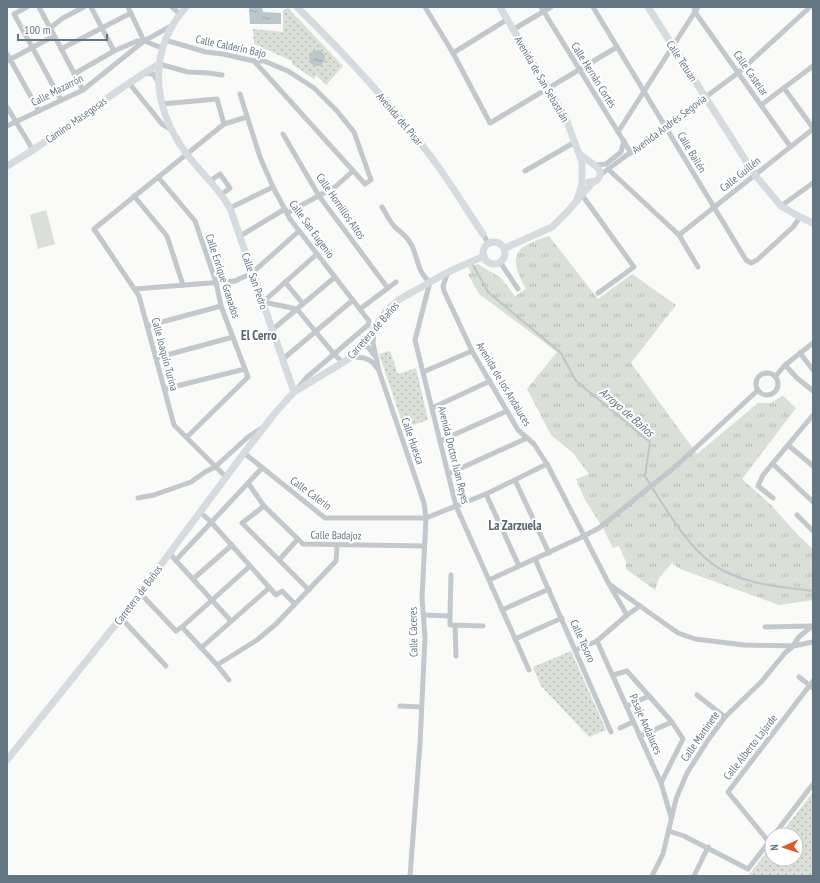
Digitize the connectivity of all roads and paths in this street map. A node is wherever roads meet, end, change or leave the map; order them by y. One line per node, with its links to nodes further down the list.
1 (27, 7): 29 (street)
2 (39, 7): 21 (street)
3 (84, 7): 21 (street)
4 (91, 7): 22 (street)
5 (128, 7): 17 (street)
6 (172, 7): 18 (street)
7 (186, 7): 18 (street, Calle San Pedro)
8 (297, 7): 98 (street, Avenida del Pisar)
9 (425, 7): 33 (street)
10 (500, 7): 19 (street, Avenida de San Sebastián)
11 (551, 7): 15 (street)
12 (592, 7): 27 (street, Calle Bailén)
13 (648, 7): 28 (street, Calle Tetuán)
14 (810, 7): 41 (street, Avenida Andrés Segovia)
15 (542, 9): 23 (street); 39 (street, Calle Hernán Cortés)
16 (696, 9): 28 (street); 41 (street, Calle Castelar)
17 (131, 13): 22 (street); 26 (street)
18 (180, 14): 20 (street, Calle San Pedro)
19 (508, 19): 23 (street, Avenida de San Sebastián); 33 (street)
20 (172, 26): 25 (street, Calle San Pedro); 26 (street)
21 (50, 28): 24 (street)
22 (102, 28): 31 (street); 32 (street)
23 (514, 29): 46 (street, Avenida de San Sebastián)
24 (54, 36): 29 (street); 31 (street)
25 (165, 40): 30 (street, Calle San Pedro); 36 (street, Calle Calderín Bajo)
26 (144, 41): 30 (street); 32 (street, Calle Mazarrón); 48 (street, Calle Mazarrón)
27 (617, 47): 39 (street); 49 (street, Calle Bailén)
28 (673, 47): 49 (street); 51 (street, Calle Tetuán)
29 (32, 48): 35 (street); 52 (street)
30 (162, 48): 37 (street, Calle San Pedro)
31 (61, 50): 42 (street)
32 (114, 51): 42 (street, Calle Mazarrón)
33 (453, 53): 46 (street)
34 (7, 54): 35 (street)
35 (9, 60): 56 (street)
36 (254, 61): 76 (street); 76 (street, Calle Calderín Bajo)
37 (159, 64): 40 (street, Camino Masegosas); 43 (street); 45 (street, Calle San Pedro)
38 (813, 66): 47 (street)
39 (579, 70): 46 (street); 64 (street, Calle Hernán Cortés)
40 (144, 73): 44 (street, Camino Masegosas); 45 (street)
41 (738, 73): 51 (street, Avenida Andrés Segovia); 54 (street, Calle Castelar)
42 (74, 74): 48 (street)
43 (222, 75)
44 (129, 83): 63 (street, Calle San Pedro); 69 (street, Camino Masegosas)
45 (159, 84): 53 (street, Calle San Pedro)
46 (548, 88): 67 (street, Avenida de San Sebastián)
47 (784, 88): 54 (street); 62 (street)
48 (83, 90): 52 (street, Calle Mazarrón)
49 (644, 91): 61 (street, Calle Bailén); 64 (street)
50 (240, 94): 57 (street, Calle San Eugenio)
51 (705, 97): 61 (street, Avenida Andrés Segovia); 79 (street, Calle Tetuán)
52 (61, 100): 56 (street, Calle Mazarrón)
53 (162, 104): 59 (street); 63 (street, Calle San Pedro)
54 (761, 106): 68 (street, Calle Castelar)
55 (7, 108): 58 (street)
56 (39, 111): 58 (street, Calle Mazarrón)
57 (247, 117): 59 (street); 85 (street, Calle San Eugenio)
58 (15, 122): 60 (street, Calle Mazarrón); 69 (street)
59 (224, 124): 70 (street)
60 (7, 126)
61 (665, 127): 71 (street, Avenida Andrés Segovia); 93 (street, Calle Bailén)
62 (813, 128): 68 (street, Calle Guillén)
63 (172, 130): 70 (street, Calle San Pedro)
64 (618, 132): 66 (street, Calle Hernán Cortés)
65 (283, 134): 88 (street, Calle Hornillos Altos)
66 (624, 141): 71 (street, Calle Hernán Cortés); 73 (street, Avenida Andrés Segovia)
67 (575, 142): 72 (street, Avenida de San Sebastián); 77 (street)
68 (790, 146): 79 (street, Calle Guillén)
69 (33, 150): 74 (street, Camino Masegosas)
70 (187, 153): 81 (street); 82 (street, Calle San Pedro)
71 (631, 153): 75 (street, Avenida Andrés Segovia)
72 (580, 154): 73 (street, Avenida de San Sebastián); 78 (street, Avenida de San Sebastián)
73 (594, 165): 78 (street); 80 (street)
74 (7, 166)
75 (608, 169): 80 (street, Avenida Andrés Segovia); 99 (street)
76 (353, 171): 88 (street)
77 (525, 171)
78 (582, 173): 83 (street); 89 (street)
79 (755, 175): 90 (street, Calle Tetuán); 93 (street, Calle Guillén)
80 (600, 176): 83 (street)
81 (158, 177): 87 (street); 110 (street, Calle Enrique Granados)
82 (210, 181): 86 (street, Calle San Pedro); 86 (street)
83 (593, 182): 89 (street)
84 (813, 183): 90 (street)
85 (273, 187): 92 (street); 94 (street, Calle San Eugenio)
86 (222, 194): 92 (street, Calle San Pedro)
87 (134, 196): 114 (street); 116 (street, Calle Joaquín Turina)
88 (319, 196): 94 (street); 115 (street, Calle Hornillos Altos)
89 (580, 197): 102 (street); 118 (street)
90 (781, 206): 95 (street, Calle Tetuán)
91 (382, 207): 113 (street)
92 (230, 208): 100 (street, Calle San Pedro)
93 (714, 208): 95 (street, Calle Bailén); 99 (street, Calle Guillén)
94 (286, 211): 97 (street, Calle San Eugenio); 100 (street)
95 (800, 217): 96 (street, Calle Tetuán)
96 (813, 222)
97 (299, 230): 103 (street, Calle San Eugenio); 108 (street)
98 (483, 234): 101 (street, Avenida del Pisar)
99 (679, 234): 106 (street)
100 (240, 236): 108 (street, Calle San Pedro)
101 (488, 243): 102 (street); 104 (street)
102 (505, 248): 105 (street)
103 (317, 254): 109 (street, Calle San Eugenio); 111 (street)
104 (484, 256): 105 (street); 107 (street)
105 (500, 262): 117 (street)
106 (698, 267)
107 (448, 272): 113 (street); 132 (street, Avenida de los Andaluces)
108 (252, 273): 110 (street); 120 (street, Calle San Pedro)
109 (335, 277): 119 (street, Calle San Eugenio); 121 (street)
110 (216, 282): 114 (street); 122 (street, Calle Enrique Granados)
111 (285, 282): 120 (street); 121 (street)
112 (396, 282): 115 (street, Carretera de Baños)
113 (430, 282): 125 (street, Carretera de Baños); 144 (street, Avenida Doctor Juan Reyes)
114 (183, 285): 116 (street)
115 (387, 287): 123 (street, Carretera de Baños)
116 (135, 289): 126 (street, Calle Joaquín Turina)
117 (518, 289)
118 (598, 293)
119 (353, 300): 123 (street, Calle San Eugenio); 128 (street)
120 (263, 302): 124 (street); 127 (street, Calle San Pedro)
121 (303, 304): 124 (street)
122 (222, 306): 126 (street); 129 (street, Calle Enrique Granados)
123 (360, 309): 134 (street, Calle San Eugenio)
124 (297, 310): 127 (street); 128 (street)
125 (376, 325): 131 (street, Carretera de Baños); 139 (street, Calle Huesca)
126 (147, 326): 135 (street, Calle Joaquín Turina)
127 (272, 330): 137 (street, Calle San Pedro)
128 (315, 332): 134 (street); 137 (street)
129 (233, 337): 135 (street); 141 (street, Calle Enrique Granados)
130 (813, 343): 133 (street)
131 (360, 347): 136 (street, Calle Huesca); 138 (street, Carretera de Baños); 139 (street, Calle Huesca)
132 (472, 351): 144 (street); 146 (street, Avenida de los Andaluces)
133 (800, 353): 140 (street); 142 (street)
134 (334, 354): 138 (street); 149 (street)
135 (156, 358): 147 (street, Calle Joaquín Turina)
136 (365, 358): 138 (street); 143 (street, Calle Huesca)
137 (283, 359): 149 (street, Calle San Pedro)
138 (346, 360): 149 (street, Carretera de Baños)
139 (377, 361): 143 (street, Calle Huesca)
140 (785, 365): 145 (street); 150 (street)
141 (245, 369): 147 (street); 155 (street, Calle Enrique Granados)
142 (813, 370)
143 (379, 371): 177 (street, Calle Huesca)
144 (423, 372): 151 (street, Avenida Doctor Juan Reyes)
145 (775, 377): 148 (street); 148 (street)
146 (490, 381): 151 (street); 152 (street, Avenida de los Andaluces)
147 (165, 390): 155 (street, Calle Joaquín Turina)
148 (758, 390): 180 (street)
149 (294, 392): 154 (street, Carretera de Baños)
150 (813, 392)
151 (432, 408): 157 (street, Avenida Doctor Juan Reyes)
152 (507, 411): 156 (street, Avenida de los Andaluces); 157 (street)
153 (813, 415): 158 (street)
154 (265, 426): 159 (street, Carretera de Baños); 163 (street, Carretera de Baños)
155 (187, 438): 163 (street, Calle Joaquín Turina)
156 (527, 438): 160 (street, Avenida de los Andaluces); 165 (street)
157 (440, 441): 165 (street, Avenida Doctor Juan Reyes)
158 (788, 445): 161 (street); 162 (street)
159 (244, 453): 164 (street, Calle Calerín); 166 (street, Carretera de Baños)
160 (547, 464): 167 (street); 180 (street, Avenida de los Andaluces)
161 (772, 464): 171 (street); 172 (street)
162 (813, 466)
163 (215, 467): 166 (street, Calle Joaquín Turina); 170 (street, Carretera de Baños)
164 (262, 468): 168 (street, Carretera de Baños); 177 (street, Calle Calerín)
165 (448, 474): 174 (street, Avenida Doctor Juan Reyes)
166 (226, 477): 175 (street, Carretera de Baños)
167 (515, 480): 169 (street); 185 (street)
168 (248, 483): 173 (street, Calle Badajoz); 178 (street, Carretera de Baños)
169 (486, 494): 174 (street); 191 (street)
170 (138, 498)
171 (774, 498)
172 (813, 502)
173 (264, 506): 181 (street, Calle Badajoz); 189 (street)
174 (456, 506): 177 (street); 194 (street, Avenida Doctor Juan Reyes)
175 (200, 512): 178 (street); 186 (street, Carretera de Baños)
176 (797, 515): 179 (street)
177 (426, 518): 184 (street, Calle Cáceres)
178 (212, 522): 182 (street); 188 (street, Carretera de Baños)
179 (813, 531)
180 (584, 536): 185 (street); 195 (street, Avenida de los Andaluces)
181 (298, 539): 183 (street, Calle Badajoz); 189 (street)
182 (232, 545): 190 (street); 193 (street)
183 (336, 545): 184 (street, Calle Badajoz); 198 (street)
184 (424, 546): 204 (street, Calle Cáceres)
185 (549, 552): 187 (street)
186 (169, 553): 188 (street); 199 (street, Carretera de Baños)
187 (535, 559): 191 (street); 197 (street, Calle Tesoro)
188 (176, 560): 193 (street)
189 (279, 560): 198 (street)
190 (250, 566): 196 (street); 200 (street)
191 (519, 566): 194 (street)
192 (451, 575): 206 (street)
193 (193, 579): 200 (street)
194 (489, 580): 203 (street, Avenida Doctor Juan Reyes)
195 (609, 584): 202 (street); 205 (street, Avenida de los Andaluces)
196 (269, 588): 201 (street); 209 (street)
197 (549, 589): 203 (street); 208 (street, Calle Tesoro)
198 (309, 590): 201 (street)
199 (140, 592): 207 (street, Carretera de Baños); 213 (street)
200 (212, 600): 209 (street); 213 (street)
201 (295, 604): 222 (street)
202 (640, 606): 205 (street); 218 (street)
203 (502, 610): 215 (street, Avenida Doctor Juan Reyes)
204 (424, 615): 206 (street); 233 (street, Calle Cáceres)
205 (627, 615): 216 (street)
206 (450, 616): 210 (street)
207 (121, 618): 223 (street); 240 (street, Carretera de Baños)
208 (562, 618): 215 (street); 220 (street, Calle Tesoro)
209 (231, 621): 219 (street)
210 (455, 626): 211 (street); 221 (street)
211 (483, 626)
212 (813, 626): 214 (street); 218 (street, Calle Martinete)
213 (182, 627): 219 (street)
214 (765, 627)
215 (515, 639): 224 (street, Avenida Doctor Juan Reyes)
216 (597, 641): 220 (street); 225 (street, Pasaje Andaluces)
217 (813, 642): 218 (street)
218 (793, 646): 234 (street, Calle Martinete)
219 (201, 648): 222 (street)
220 (576, 650): 238 (street, Calle Tesoro)
221 (456, 656)
222 (217, 665): 227 (street)
223 (166, 666)
224 (529, 670)
225 (613, 675): 230 (street); 232 (street, Pasaje Andaluces)
226 (799, 677): 228 (street)
227 (229, 680)
228 (812, 685): 246 (street, Calle Alberto Lajarde)
229 (697, 695): 234 (street)
230 (649, 696): 232 (street); 236 (street)
231 (400, 706): 233 (street)
232 (627, 706): 235 (street, Pasaje Andaluces)
233 (421, 707): 249 (street, Calle Cáceres)
234 (725, 717): 243 (street, Calle Martinete)
235 (633, 722): 237 (street); 239 (street, Pasaje Andaluces)
236 (672, 722): 239 (street); 241 (street)
237 (620, 728)
238 (611, 732)
239 (640, 736): 241 (street, Pasaje Andaluces)
240 (7, 760)
241 (661, 783): 243 (street, Pasaje Andaluces)
242 (813, 784): 244 (street)
243 (672, 817): 245 (street, Calle Martinete)
244 (780, 827)
245 (669, 831): 247 (street); 250 (street, Calle Martinete)
246 (764, 833)
247 (708, 848): 248 (street); 251 (street)
248 (764, 848)
249 (410, 876)
250 (652, 876)
251 (694, 876)

